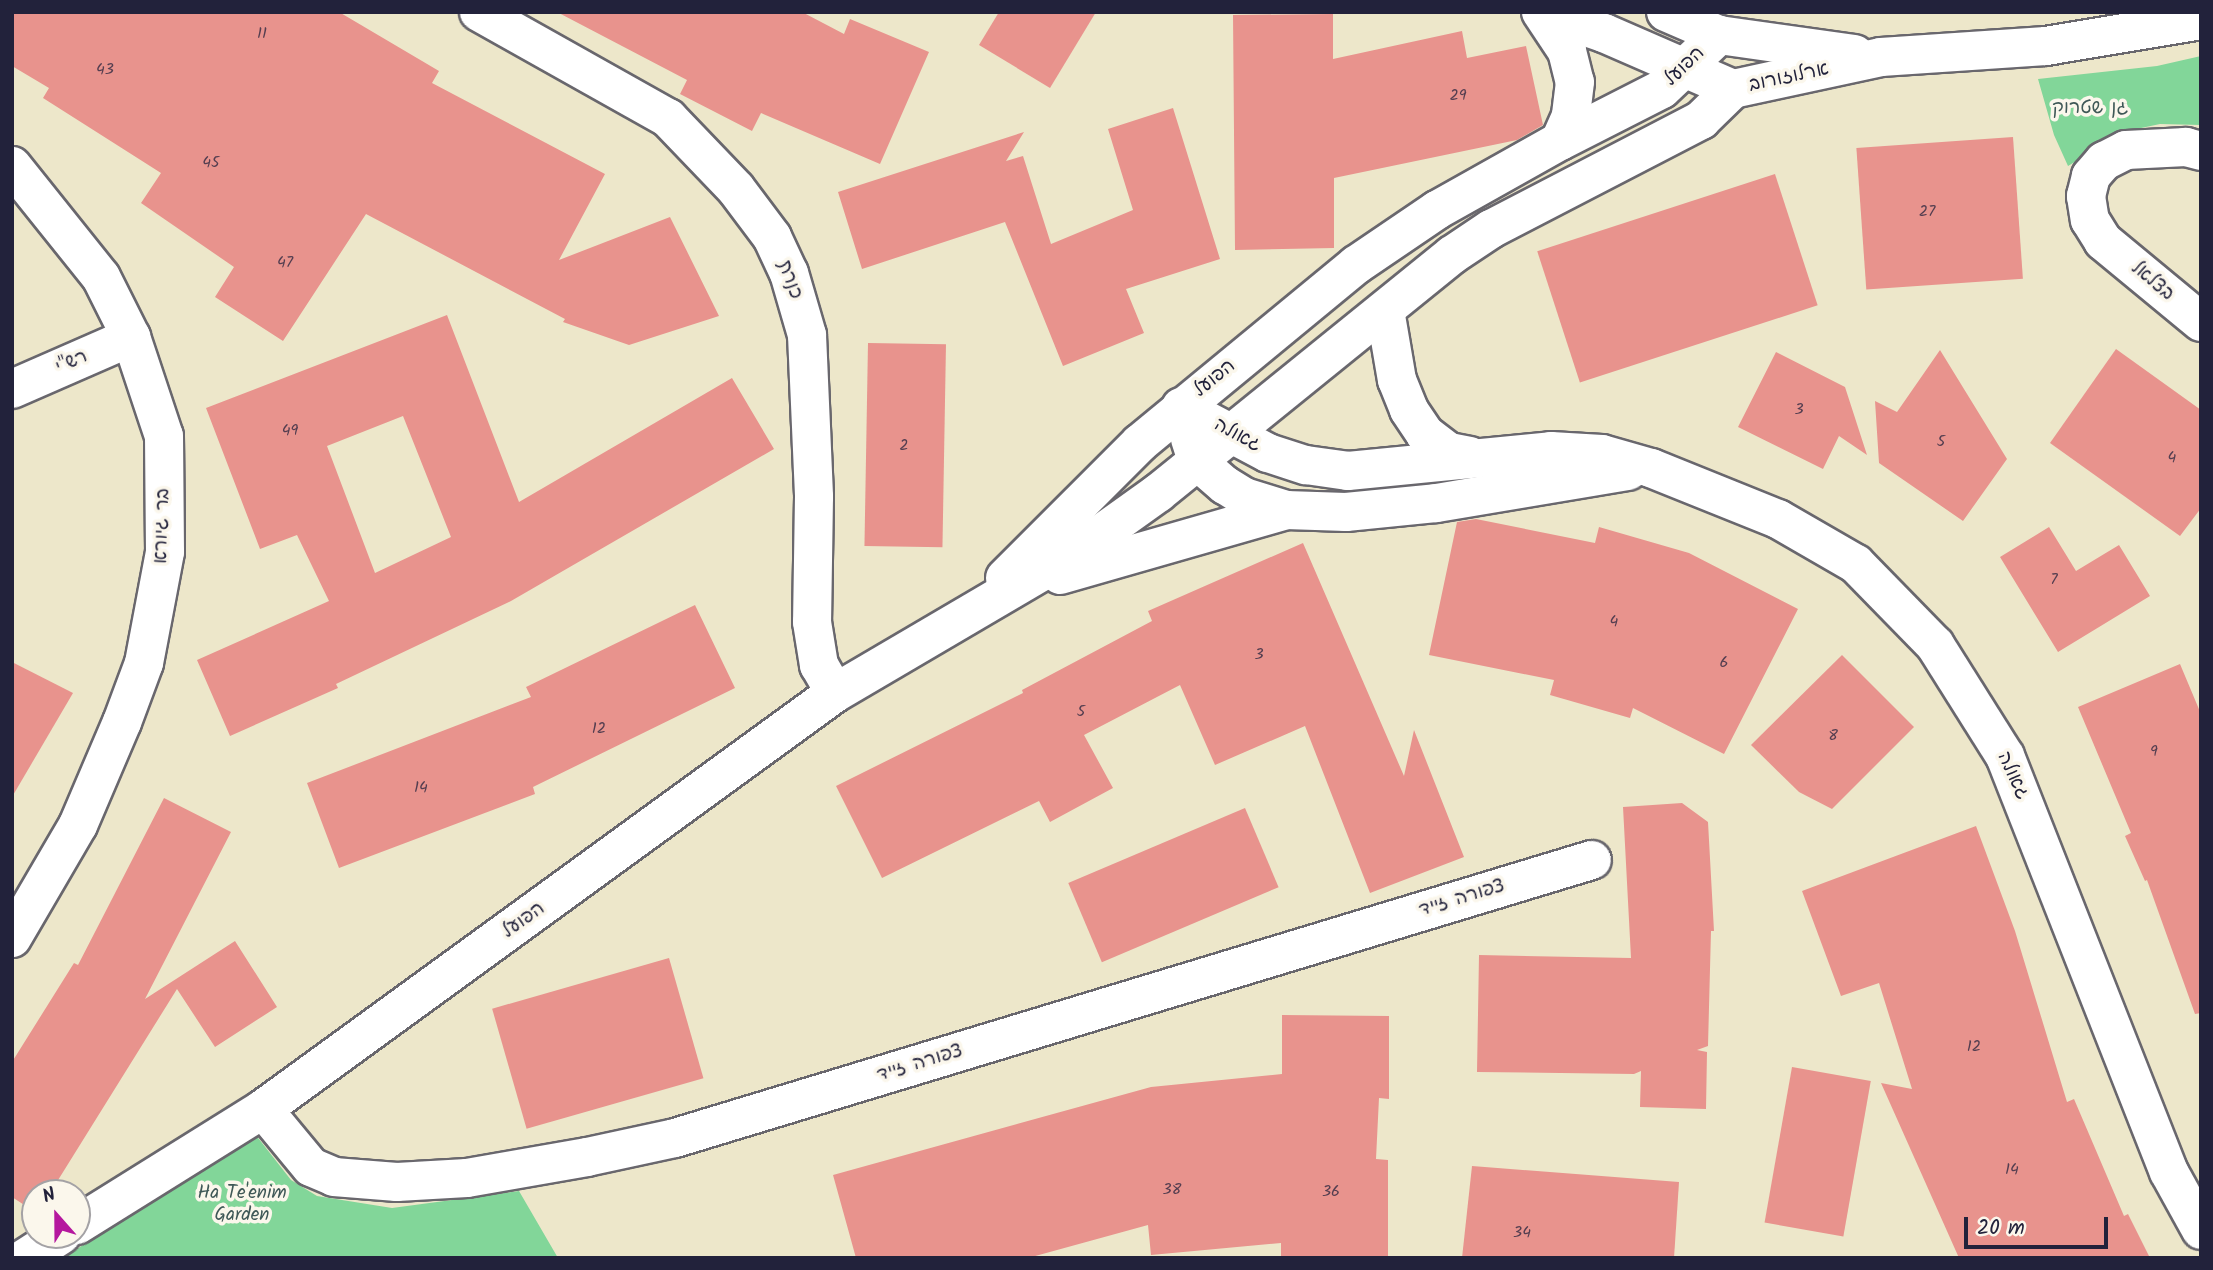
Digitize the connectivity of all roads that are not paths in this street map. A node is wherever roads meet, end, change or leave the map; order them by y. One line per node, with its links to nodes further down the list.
1 (479, 12): 24 (street, כנרת)
2 (1542, 12): 7 (street, ארלוזורוב); 9 (street)
3 (1666, 12): 5 (street, ארלוזורוב)
4 (2201, 20): 6 (street, ארלוזורוב)
5 (1718, 24): 6 (street, ארלוזורוב); 7 (street, הפועל); 8 (street, הפועל)
6 (1881, 57): 8 (street, ארלוזורוב)
7 (1685, 70): 8 (street, ארלוזורוב); 9 (street, הפועל)
8 (1733, 89): 12 (street, הפועל)
9 (1560, 141): 16 (street, הפועל)
10 (2201, 151): 13 (street, בצלאל)
11 (12, 166): 14 (street, בר גיורא)
12 (1385, 310): 17 (street, הפועל); 18 (street)
13 (2201, 322)
14 (131, 337): 15 (street, רש"י); 26 (street, בר גיורא)
15 (12, 389)
16 (1181, 407): 17 (street, גאולה); 19 (street, גאולה); 23 (street, הפועל)
17 (1231, 433): 18 (street, גאולה); 19 (street, הפועל)
18 (1472, 456): 20 (street, גאולה)
19 (1197, 461): 21 (street); 22 (street, הפועל)
20 (1651, 468): 21 (street); 29 (street, גאולה)
21 (1286, 510): 22 (street)
22 (1017, 587): 23 (street, הפועל)
23 (969, 614): 24 (street, הפועל)
24 (835, 693): 27 (street, הפועל)
25 (1591, 860): 27 (street, צפורה זייד)
26 (12, 939)
27 (263, 1109): 28 (street, הפועל)
28 (91, 1216)
29 (2201, 1230)

